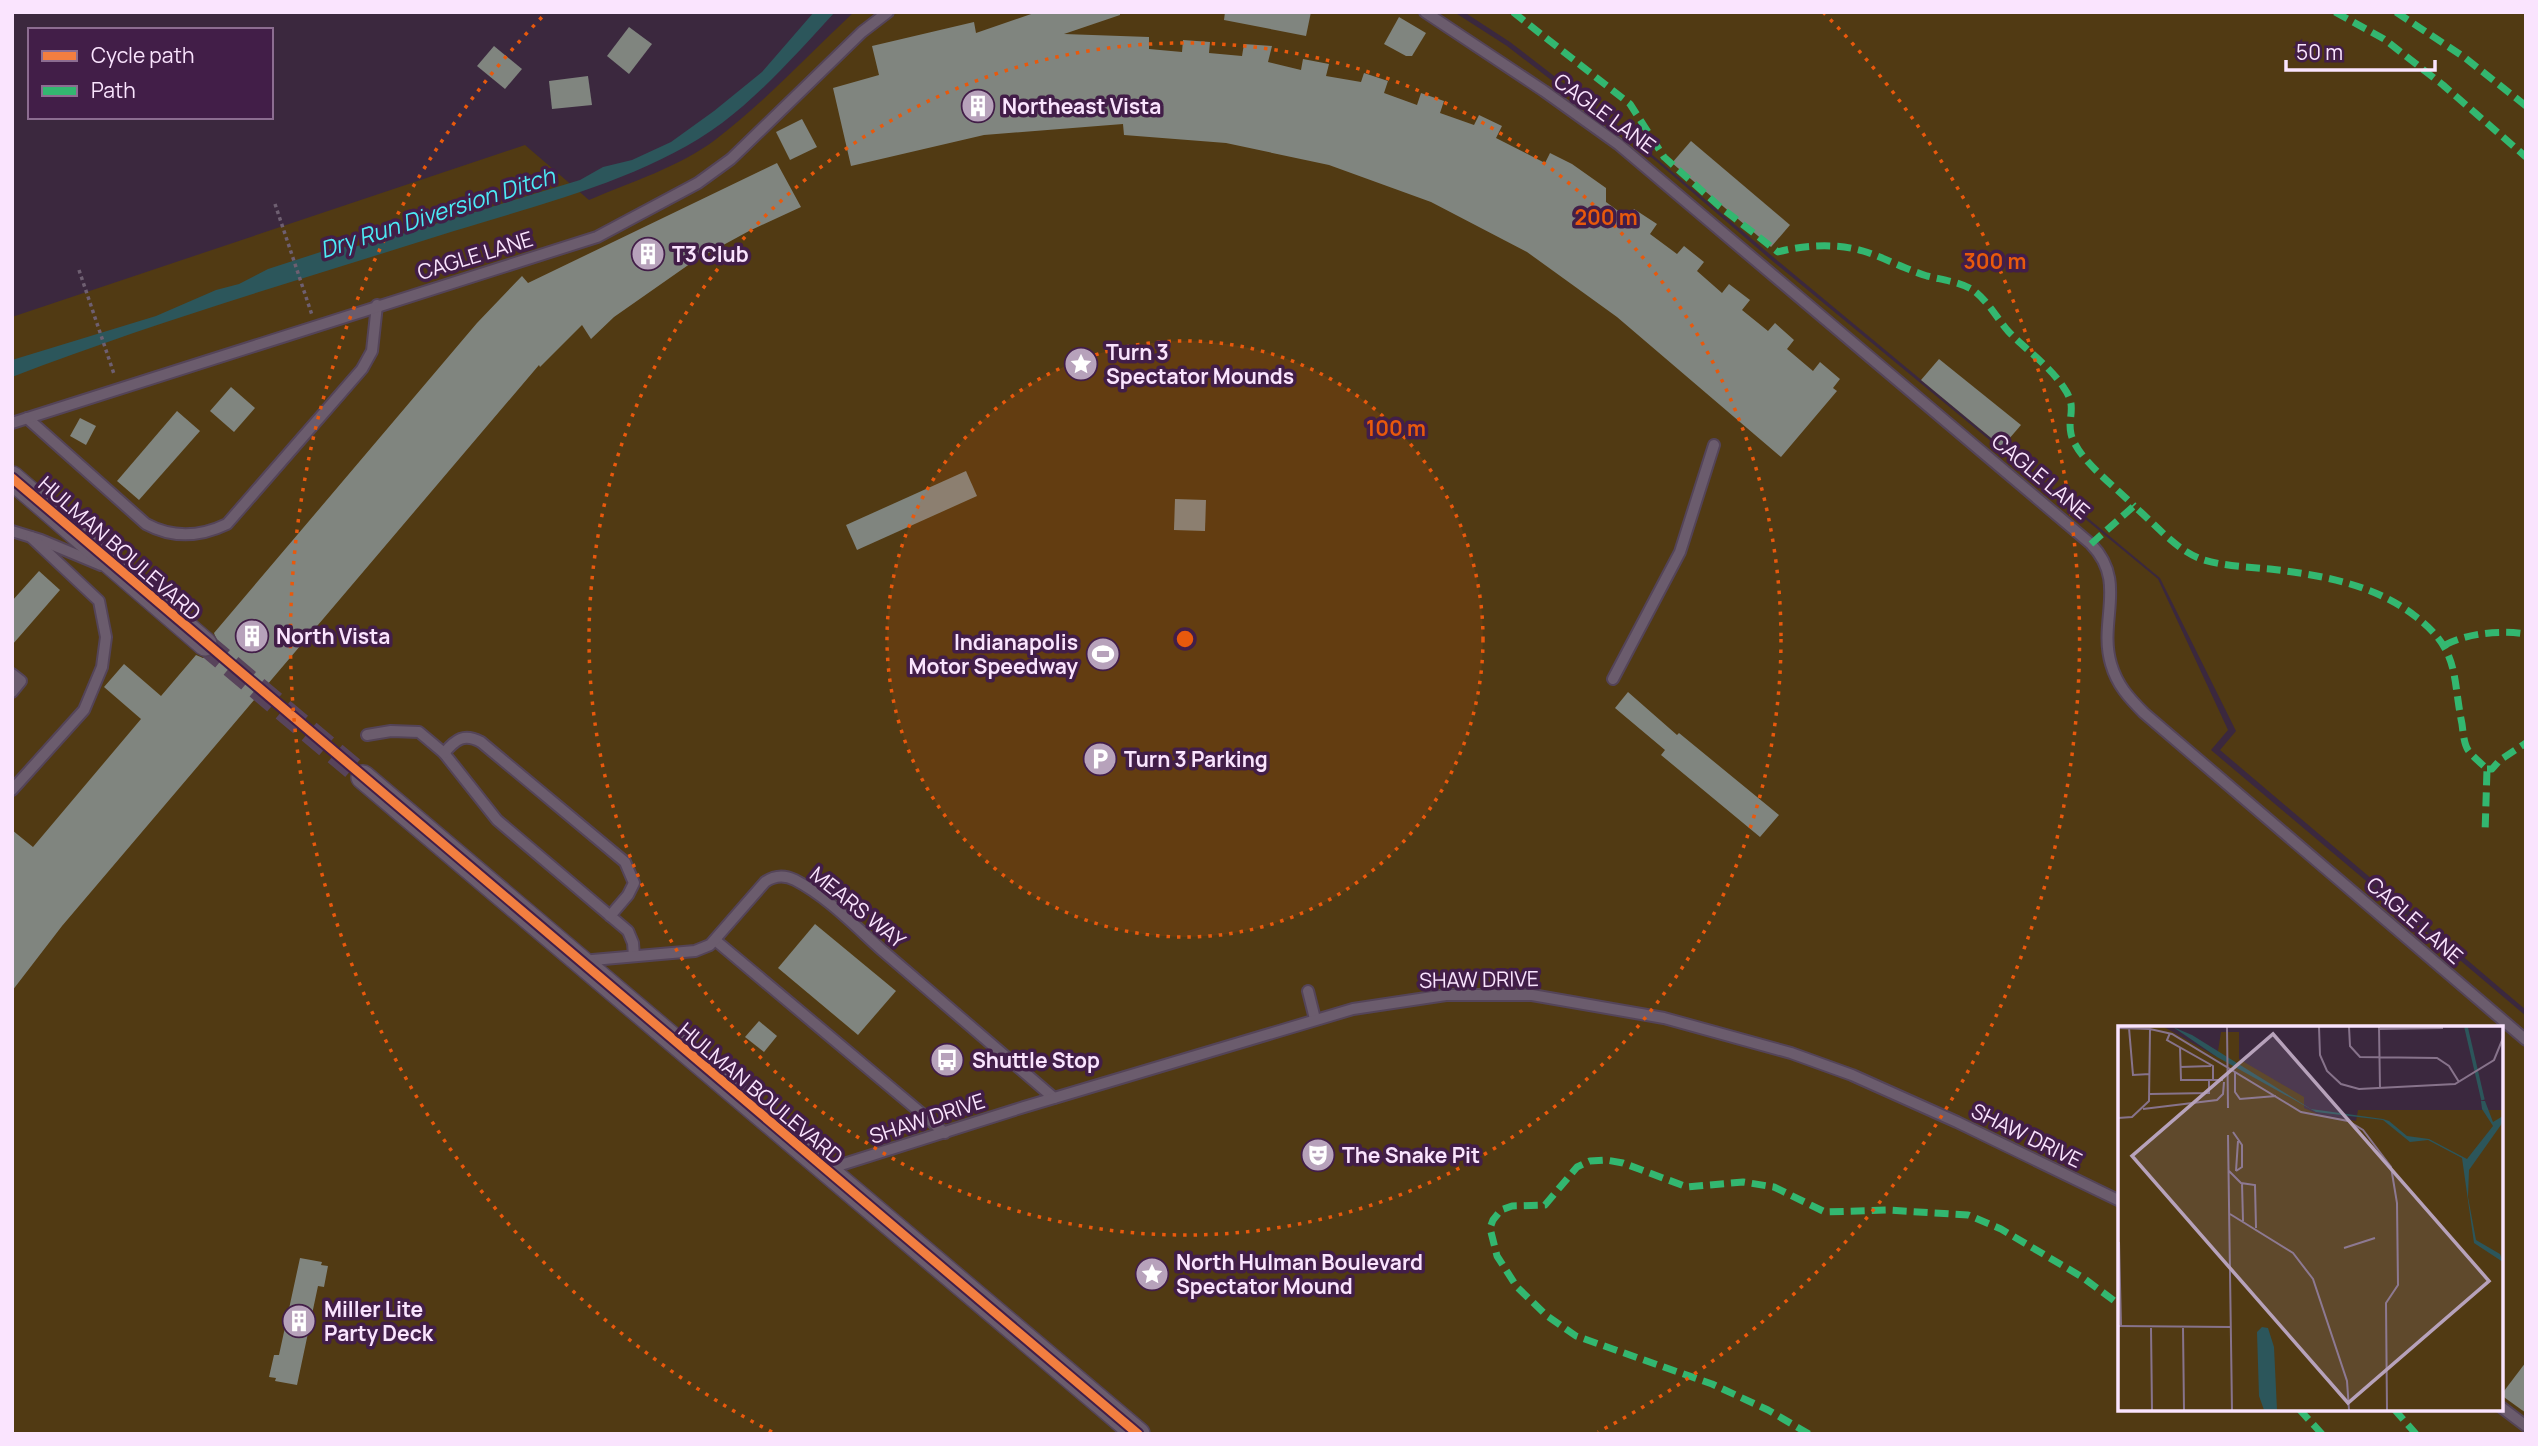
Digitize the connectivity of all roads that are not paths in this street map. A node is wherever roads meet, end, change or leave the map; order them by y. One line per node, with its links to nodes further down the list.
1 (888, 12): 3 (lane, CAGLE LANE)
2 (1425, 12): 25 (lane, CAGLE LANE)
3 (377, 305): 4 (lane, CAGLE LANE); 4 (lane)
4 (27, 418): 5 (lane, CAGLE LANE)
5 (12, 423)
6 (1713, 444): 13 (lane)
7 (12, 478): 10 (street, HULMAN BOULEVARD)
8 (12, 532): 9 (lane)
9 (31, 537): 10 (lane); 18 (lane)
10 (125, 575): 11 (street, HULMAN BOULEVARD)
11 (205, 644)
12 (12, 674): 14 (lane)
13 (1613, 678)
14 (12, 692)
15 (367, 735): 16 (lane)
16 (444, 752): 19 (lane); 19 (lane)
17 (363, 777): 22 (street, HULMAN BOULEVARD)
18 (12, 790)
19 (610, 916): 21 (lane)
20 (715, 940): 21 (lane, MEARS WAY); 26 (lane, MEARS WAY); 27 (lane)
21 (634, 956): 22 (lane, MEARS WAY)
22 (578, 961): 28 (street, HULMAN BOULEVARD)
23 (1308, 991): 24 (lane)
24 (1315, 1019): 26 (lane, SHAW DRIVE); 29 (lane, SHAW DRIVE)
25 (2526, 1040)
26 (1054, 1098): 27 (lane, SHAW DRIVE)
27 (945, 1133): 28 (lane, SHAW DRIVE)
28 (826, 1170): 32 (street, HULMAN BOULEVARD)
29 (2118, 1201)
30 (2503, 1409): 31 (lane)
31 (2526, 1426)
32 (1138, 1434)

